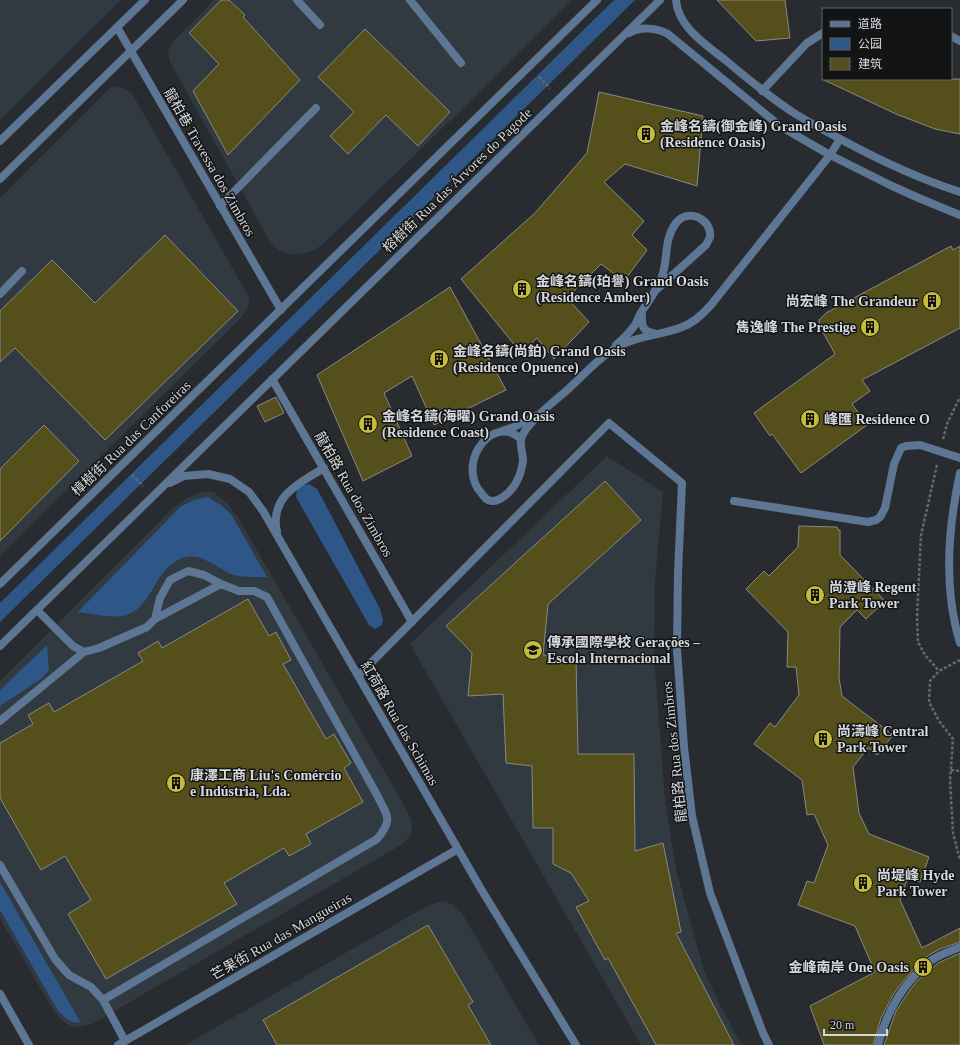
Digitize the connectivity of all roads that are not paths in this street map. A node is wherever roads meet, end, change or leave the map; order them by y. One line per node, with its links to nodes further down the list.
1 (145, 0): 9 (street)
2 (183, 0): 12 (street)
3 (297, 0): 8 (street)
4 (410, 0): 13 (street)
5 (597, 0): 26 (street)
6 (660, 0): 11 (street, 榕樹街 Rua das Árvores do Pagode)
7 (676, 0): 14 (street)
8 (320, 25)
9 (117, 27): 12 (street, 龍柏巷 Travessa dos Zimbros); 17 (street)
10 (822, 34): 14 (street)
11 (623, 36): 18 (street); 30 (street, 榕樹街 Rua das Árvores do Pagode)
12 (131, 51): 19 (street); 21 (street, 龍柏巷 Travessa dos Zimbros)
13 (461, 63)
14 (762, 91): 16 (street)
15 (316, 108): 21 (street)
16 (840, 139): 18 (street); 20 (street)
17 (0, 141)
18 (830, 155): 22 (street); 28 (street)
19 (0, 178)
20 (960, 192)
21 (220, 206): 26 (street, 龍柏巷 Travessa dos Zimbros)
22 (960, 215)
23 (22, 271): 25 (street)
24 (656, 290): 24 (street); 27 (street)
25 (0, 294)
26 (281, 310): 40 (street, 樟樹街 Rua das Canforeiras)
27 (642, 311): 28 (street); 29 (street)
28 (658, 334): 29 (street)
29 (607, 354): 31 (street)
30 (272, 379): 35 (street, 龍柏路 Rua dos Zimbros); 37 (street)
31 (541, 412): 32 (street); 33 (street)
32 (498, 432): 33 (street); 33 (street)
33 (521, 440)
34 (960, 458): 38 (street)
35 (324, 468): 39 (street); 44 (street, 龍柏路 Rua dos Zimbros)
36 (960, 473): 45 (street)
37 (163, 486): 39 (street, 紅荷路 Rua das Schimas); 42 (street)
38 (734, 501)
39 (278, 538): 48 (street, 紅荷路 Rua das Schimas)
40 (0, 584)
41 (220, 584): 43 (street); 43 (street); 54 (street)
42 (37, 610): 46 (street); 47 (street)
43 (155, 619): 47 (street)
44 (412, 622): 48 (street, 龍柏路 Rua dos Zimbros); 58 (street, 龍柏路 Rua dos Zimbros)
45 (960, 643)
46 (0, 646)
47 (84, 652): 49 (street)
48 (358, 676): 50 (street, 紅荷路 Rua das Schimas)
49 (0, 721)
50 (458, 849): 55 (street, 芒果街 Rua das Mangueiras); 57 (street, 紅荷路 Rua das Schimas)
51 (0, 865): 54 (street)
52 (960, 947): 59 (street)
53 (0, 994): 56 (street)
54 (103, 1000): 55 (street)
55 (121, 1043)
56 (29, 1045)
57 (576, 1045)
58 (769, 1045)
59 (878, 1045)

